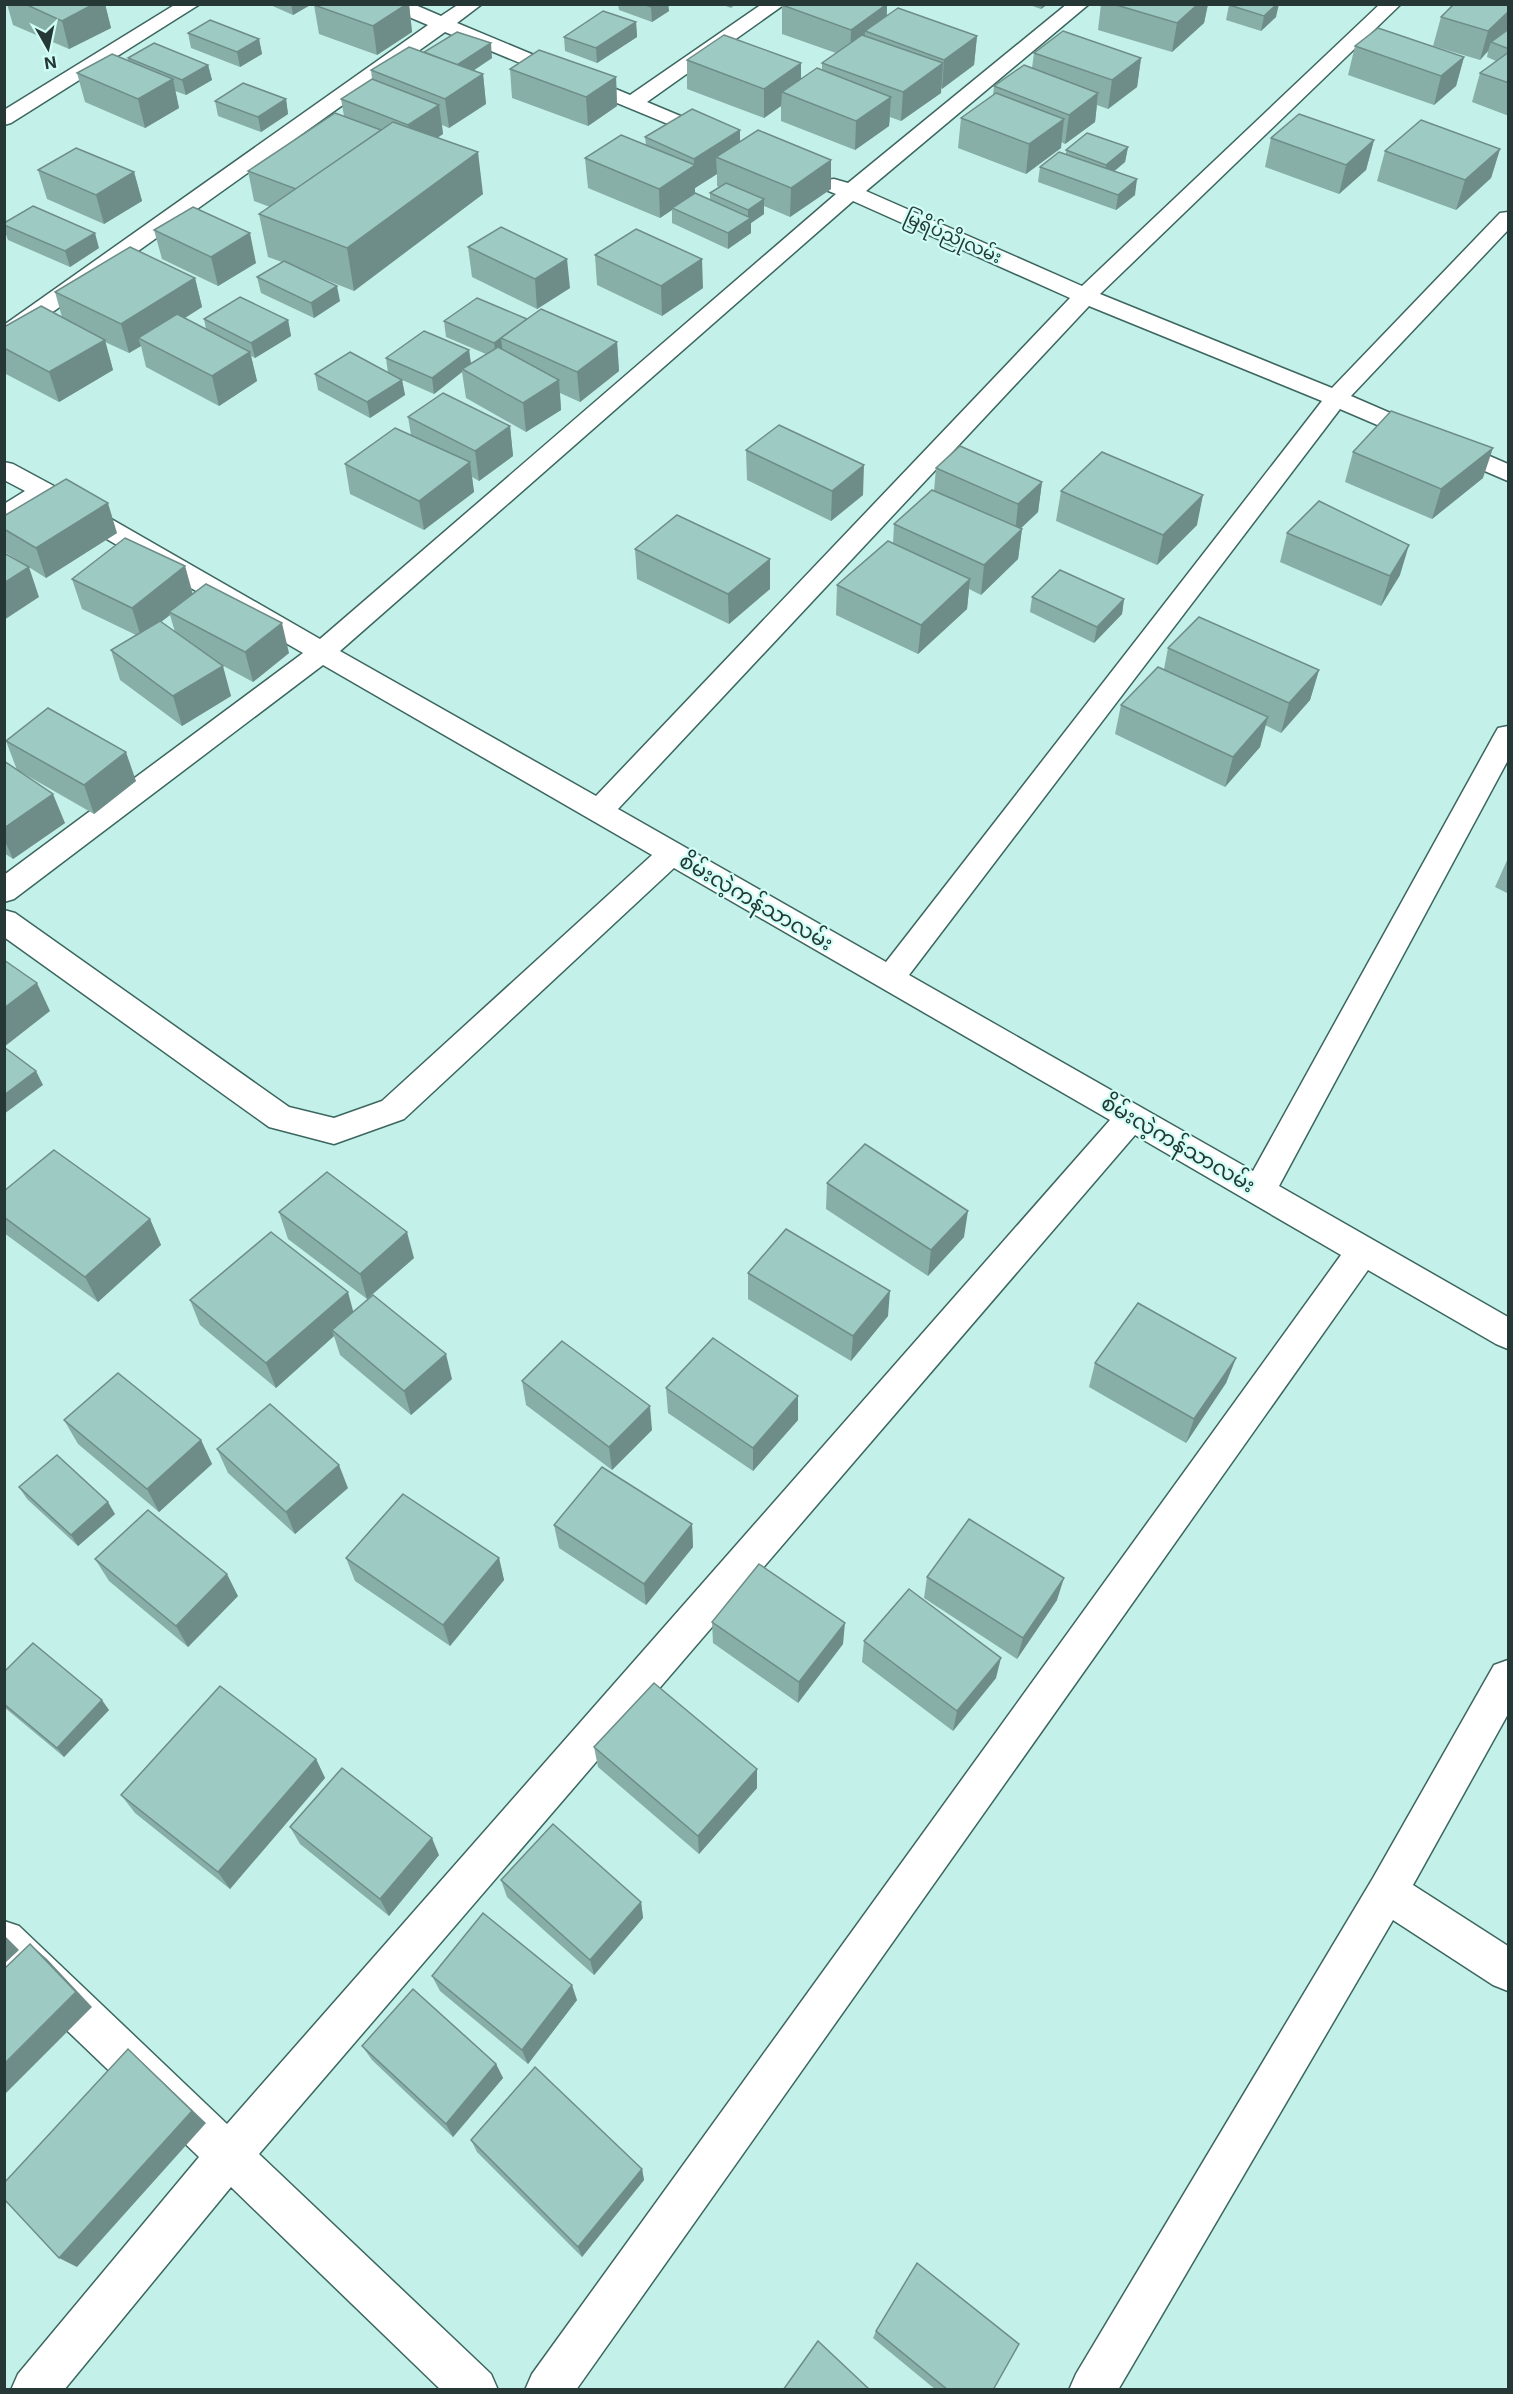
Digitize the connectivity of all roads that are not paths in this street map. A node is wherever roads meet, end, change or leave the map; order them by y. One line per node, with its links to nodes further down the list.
1 (191, 4): 9 (street)
2 (395, 4): 7 (street)
3 (473, 4): 7 (street)
4 (776, 4): 8 (street)
5 (1080, 4): 12 (street)
6 (1392, 4): 14 (street)
7 (444, 23): 8 (street); 15 (street)
8 (632, 103): 10 (street)
9 (4, 119)
10 (730, 143)
11 (818, 179): 12 (street, မြရိပ်ညိုလမ်း)
12 (851, 192): 14 (street, မြရိပ်ညိုလမ်း); 21 (street)
13 (1509, 218): 16 (street)
14 (1085, 296): 16 (street, မြရိပ်ညိုလမ်း); 23 (street)
15 (4, 336)
16 (1336, 398): 18 (street, မြရိပ်ညိုလမ်း); 27 (street)
17 (4, 469): 19 (street, စိမ်းလဲ့ကန်သာလမ်း)
18 (1509, 473)
19 (43, 491): 20 (street); 21 (street, စိမ်းလဲ့ကန်သာလမ်း)
20 (4, 516)
21 (322, 652): 23 (street, စိမ်းလဲ့ကန်သာလမ်း); 25 (street)
22 (1509, 735): 29 (street)
23 (599, 811): 24 (street, စိမ်းလဲ့ကန်သာလမ်း)
24 (670, 854): 26 (street); 27 (street, စိမ်းလဲ့ကန်သာလမ်း)
25 (4, 891)
26 (4, 921)
27 (890, 978): 28 (street, စိမ်းလဲ့ကန်သာလမ်း)
28 (1131, 1118): 29 (street, စိမ်းလဲ့ကန်သာလမ်း); 36 (street)
29 (1259, 1191): 30 (street, စိမ်းလဲ့ကန်သာလမ်း)
30 (1363, 1250): 31 (street, စိမ်းလဲ့ကန်သာလမ်း); 39 (street)
31 (1509, 1334)
32 (1509, 1678): 33 (street)
33 (1387, 1892): 35 (street); 40 (street)
34 (4, 1941): 36 (street)
35 (1509, 1970)
36 (229, 2156): 37 (street); 38 (street)
37 (34, 2390)
38 (475, 2390)
39 (548, 2390)
40 (1092, 2390)

